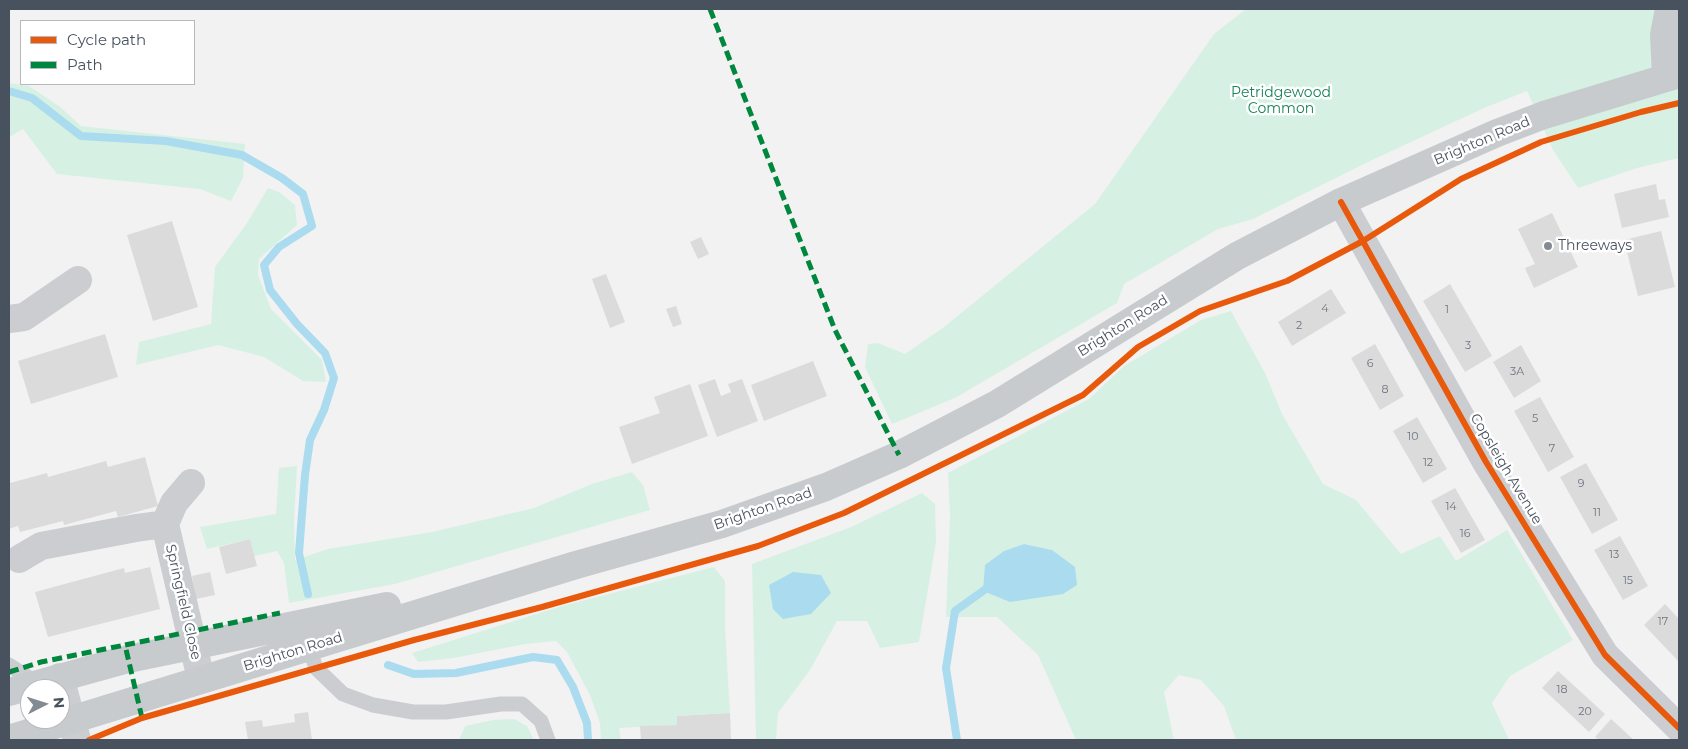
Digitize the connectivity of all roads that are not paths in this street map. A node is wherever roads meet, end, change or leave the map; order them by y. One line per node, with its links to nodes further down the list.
1 (1669, 9): 2 (main road)
2 (1673, 76): 3 (main road, Brighton Road)
3 (1341, 202): 9 (main road, Brighton Road); 16 (street, Copsleigh Avenue)
4 (78, 280): 5 (street)
5 (9, 319)
6 (191, 483): 7 (street, Springfield Close)
7 (165, 524): 8 (street, Springfield Close); 10 (street, Springfield Close)
8 (19, 559)
9 (576, 565): 10 (main road, Brighton Road); 11 (main road, Brighton Road)
10 (193, 647): 14 (main road, Brighton Road); 15 (street, Springfield Close)
11 (309, 647): 15 (main road, Brighton Road); 19 (lane)
12 (9, 665): 13 (lane)
13 (45, 679)
14 (52, 679)
15 (201, 679): 17 (main road, Brighton Road)
16 (1679, 728)
17 (74, 729): 18 (main road, Brighton Road)
18 (9, 739)
19 (548, 740)

